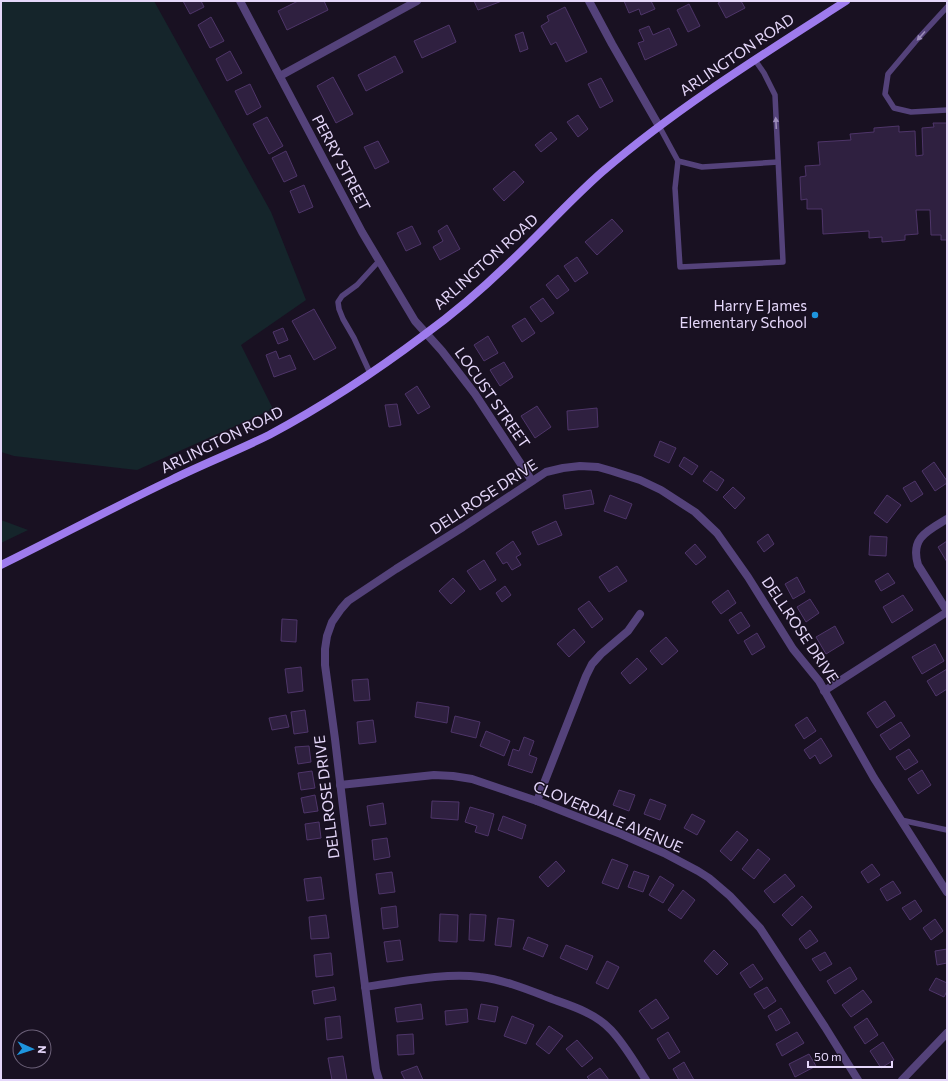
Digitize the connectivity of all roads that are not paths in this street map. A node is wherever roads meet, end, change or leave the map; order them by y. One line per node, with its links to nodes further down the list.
1 (240, 1): 7 (street, PERRY STREET)
2 (417, 1): 7 (street)
3 (589, 1): 9 (street)
4 (846, 1): 6 (main road, ARLINGTON ROAD)
5 (947, 7): 8 (lane, one-way to 8)
6 (755, 60): 9 (main road, ARLINGTON ROAD); 11 (lane, one-way to 6)
7 (280, 76): 12 (street, PERRY STREET)
8 (947, 110)
9 (659, 126): 10 (lane); 13 (main road, ARLINGTON ROAD)
10 (678, 161): 11 (lane); 11 (lane)
11 (778, 162)
12 (380, 261): 13 (street, PERRY STREET); 14 (lane)
13 (426, 334): 14 (main road, ARLINGTON ROAD); 15 (street, LOCUST STREET)
14 (370, 374): 17 (main road, ARLINGTON ROAD)
15 (532, 481): 20 (street, DELLROSE DRIVE); 21 (street, DELLROSE DRIVE)
16 (947, 519): 18 (street)
17 (1, 565)
18 (947, 612): 20 (street)
19 (640, 614): 22 (street)
20 (824, 690): 23 (street, DELLROSE DRIVE)
21 (340, 785): 22 (street, CLOVERDALE AVENUE); 26 (street, DELLROSE DRIVE)
22 (537, 801): 30 (street, CLOVERDALE AVENUE)
23 (901, 820): 24 (lane); 25 (street, DELLROSE DRIVE)
24 (947, 830)
25 (947, 892)
26 (365, 987): 28 (street, DELLROSE DRIVE); 29 (street)
27 (947, 1033): 31 (street)
28 (379, 1080)
29 (646, 1080)
30 (858, 1080)
31 (902, 1080)

